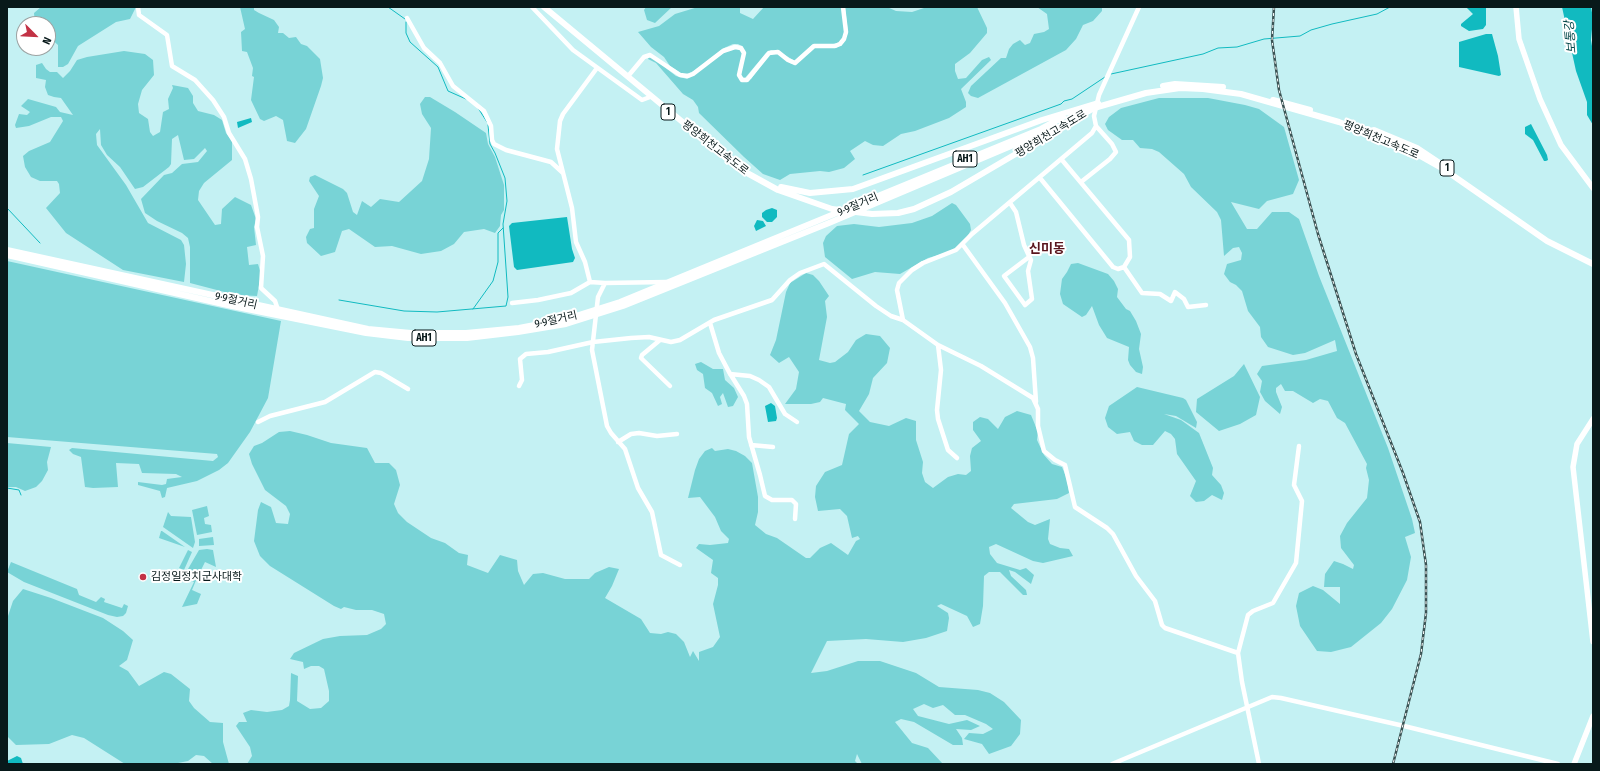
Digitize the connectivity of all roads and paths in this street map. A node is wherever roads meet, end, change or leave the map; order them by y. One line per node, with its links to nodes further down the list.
1 (138, 7): 36 (street)
2 (532, 7): 9 (street)
3 (544, 7): 11 (highway, 평양희천고속도로 / 1)
4 (548, 7): 10 (highway, 평양희천고속도로 / 1)
5 (843, 7): 10 (street)
6 (1139, 7): 12 (street)
7 (1516, 7): 21 (main road)
8 (407, 18): 18 (street)
9 (597, 68): 11 (street); 18 (street)
10 (629, 75): 14 (highway, 평양희천고속도로 / 1)
11 (650, 97): 15 (highway, 평양희천고속도로 / 1)
12 (1096, 105): 13 (highway, 평양희천고속도로 / 1); 14 (highway, 평양희천고속도로 / 1); 15 (highway, 평양희천고속도로 / 1); 16 (street)
13 (1288, 106): 28 (highway, 평양희천고속도로 / 1); 29 (highway, 평양희천고속도로 / 1)
14 (1073, 112): 23 (highway, 9·9절거리 / AH1)
15 (1074, 120): 23 (highway, 9·9절거리 / AH1)
16 (1096, 126): 17 (street); 20 (street)
17 (1062, 160): 19 (street); 20 (street)
18 (563, 173): 31 (street)
19 (1040, 178): 22 (street); 30 (street)
20 (1081, 182): 30 (street)
21 (1593, 188)
22 (1010, 203): 24 (street); 27 (street)
23 (860, 207): 32 (highway, 9·9절거리 / AH1); 37 (highway, 9·9절거리 / AH1)
24 (963, 245): 38 (street); 47 (street)
25 (7, 250): 36 (highway, 9·9절거리 / AH1)
26 (7, 255): 37 (highway, 9·9절거리 / AH1)
27 (1029, 257): 27 (street)
28 (1593, 260)
29 (1593, 264)
30 (1124, 267): 35 (street)
31 (590, 282): 33 (street); 34 (street)
32 (672, 282): 33 (street); 37 (highway, 9·9절거리 / AH1)
33 (605, 283): 37 (street)
34 (512, 303)
35 (1206, 305)
36 (278, 310): 37 (highway, 9·9절거리 / AH1)
37 (596, 313): 41 (street)
38 (903, 320): 39 (street); 42 (street)
39 (710, 323): 40 (street); 43 (street)
40 (660, 340): 41 (street); 45 (street)
41 (593, 342): 44 (street); 52 (street)
42 (938, 345): 47 (street); 56 (street)
43 (730, 374): 50 (street); 53 (street)
44 (519, 386)
45 (670, 386)
46 (408, 389): 49 (street)
47 (1036, 402): 60 (street)
48 (1593, 419): 59 (main road)
49 (258, 422)
50 (797, 422)
51 (677, 434): 52 (street)
52 (618, 442): 58 (street)
53 (751, 445): 55 (street); 57 (street)
54 (1299, 446): 60 (street)
55 (773, 447)
56 (957, 458)
57 (795, 519)
58 (680, 565)
59 (1593, 642)
60 (1238, 653): 61 (street)
61 (1248, 707): 63 (street); 64 (street); 65 (street)
62 (1593, 716): 66 (main road)
63 (1112, 764)
64 (1260, 764)
65 (1558, 764)
66 (1574, 764)

